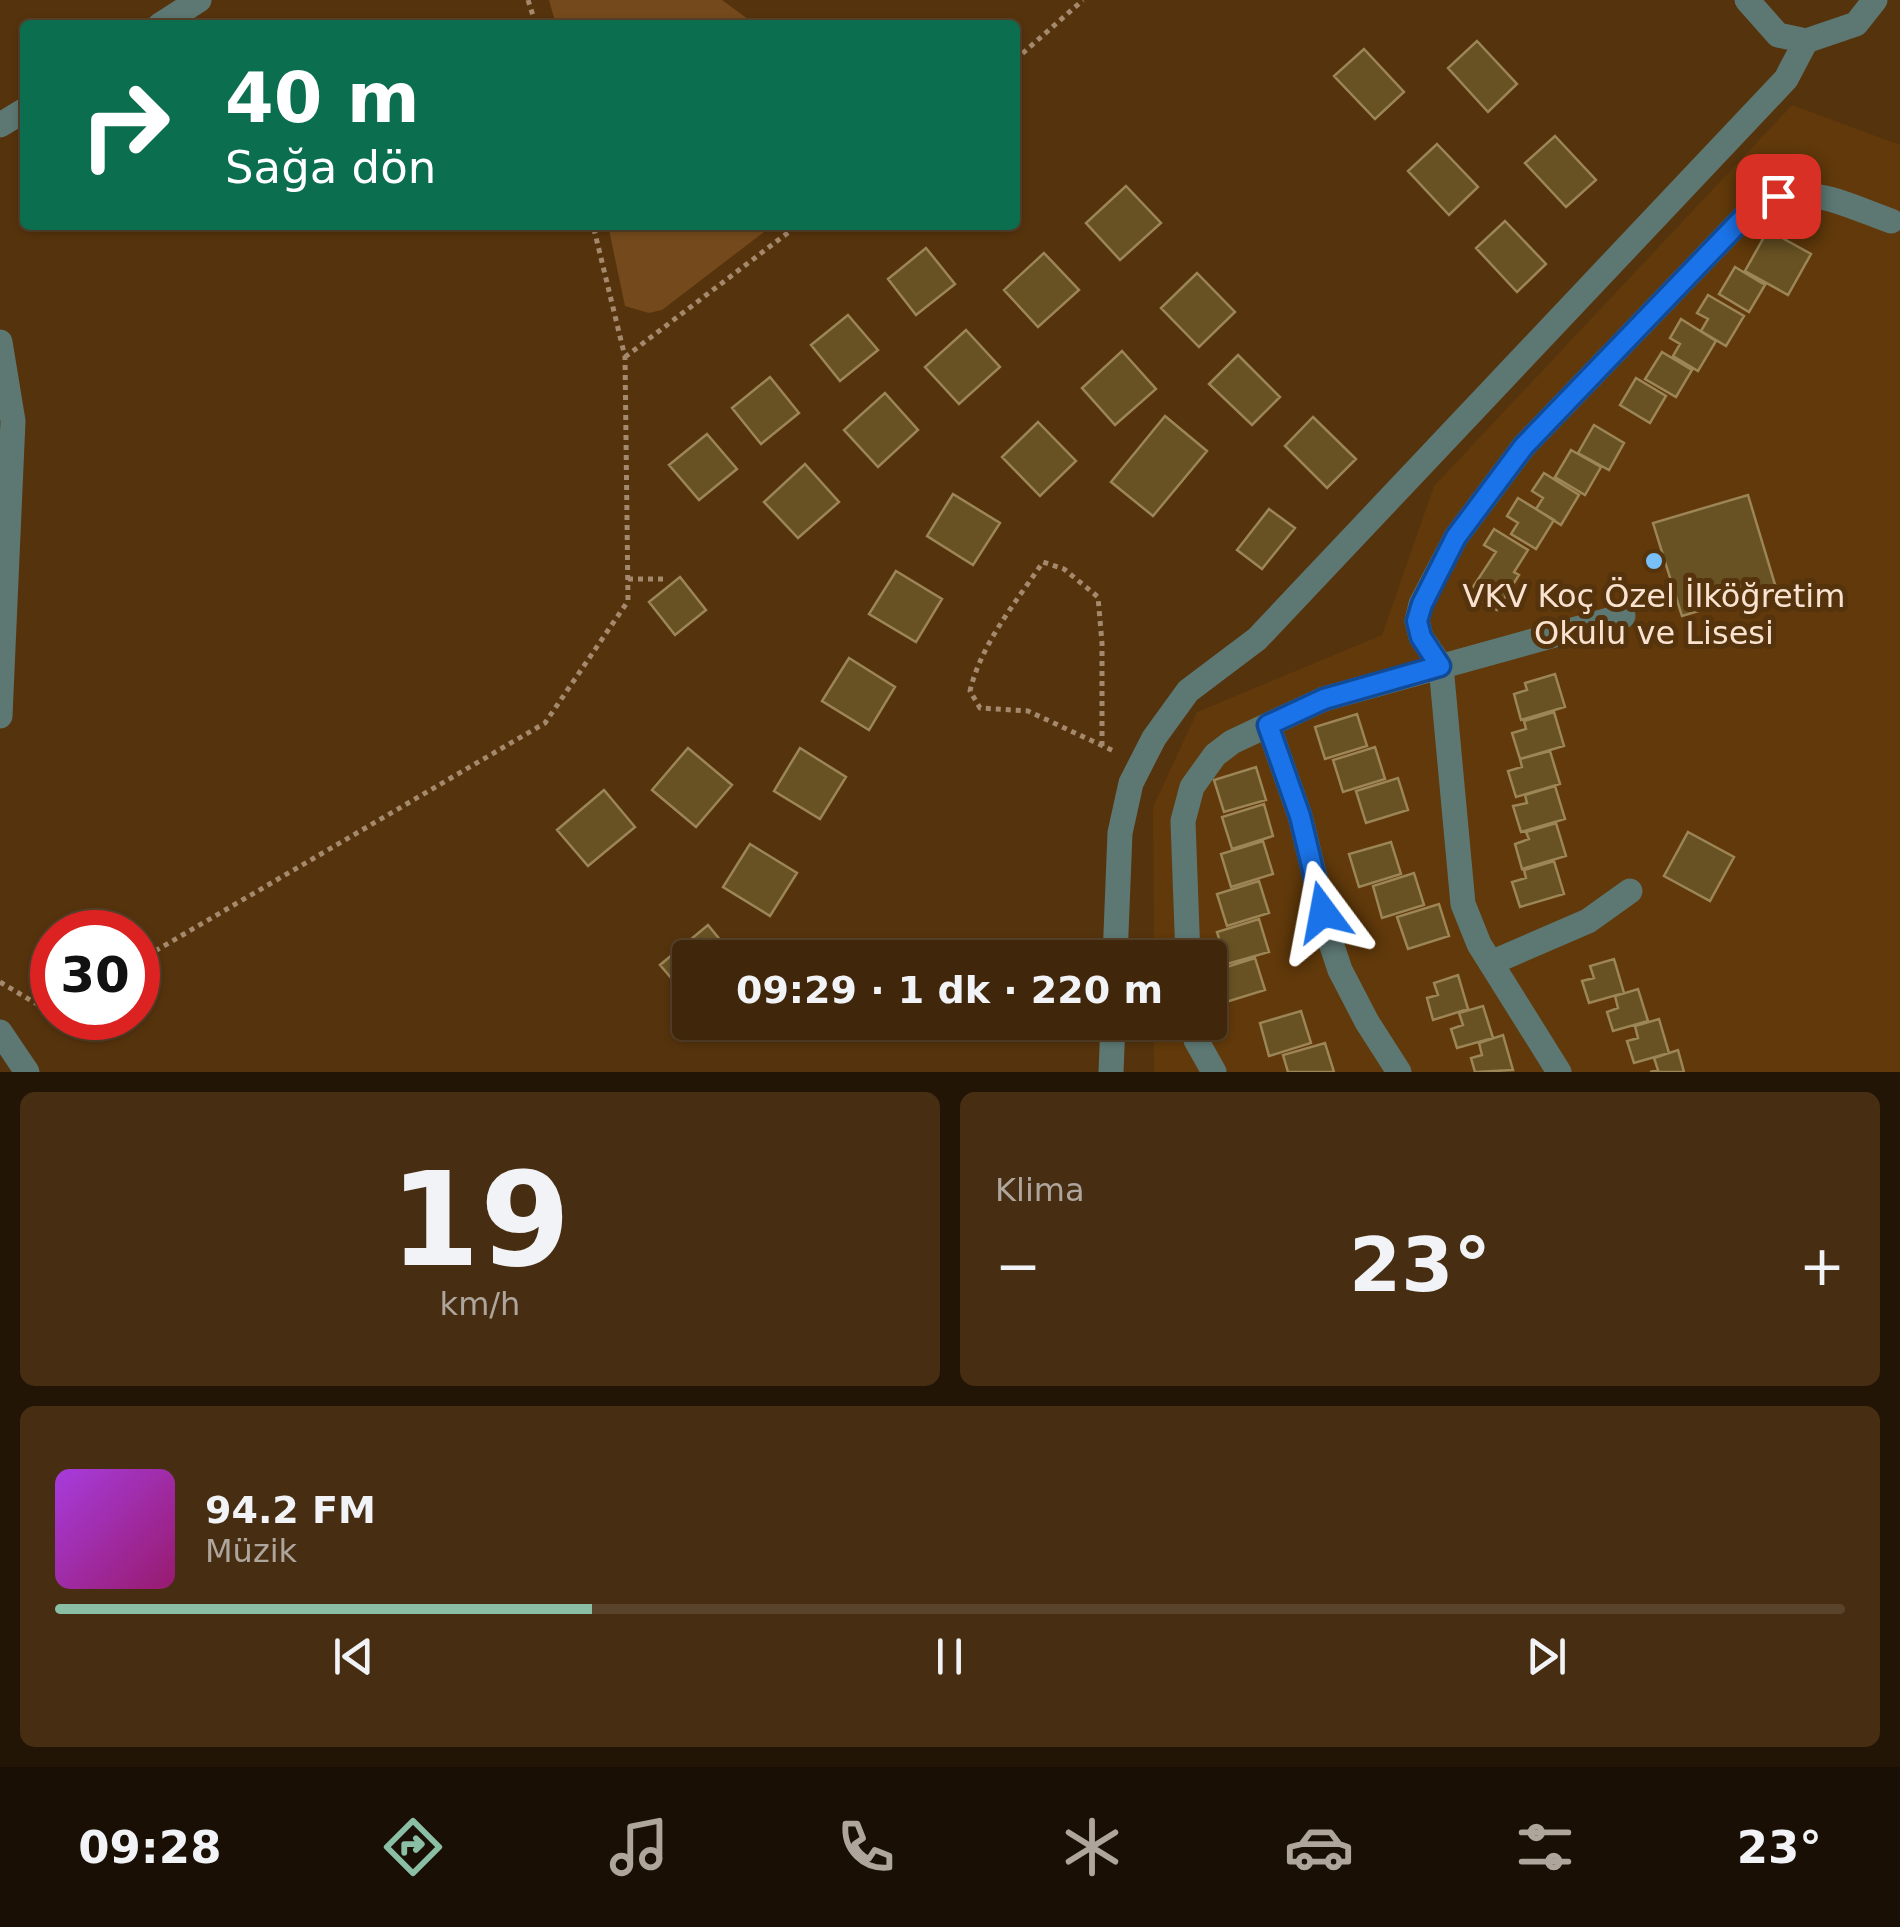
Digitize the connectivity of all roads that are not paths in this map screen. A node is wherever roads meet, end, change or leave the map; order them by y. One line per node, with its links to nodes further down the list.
1 (199, 0): 4 (street)
2 (1747, 0): 5 (street)
3 (1875, 0): 5 (street)
4 (168, 20)
5 (1806, 42): 13 (street)
6 (1890, 221): 9 (street)
7 (0, 342): 10 (street)
8 (1623, 616): 9 (street)
9 (1440, 666): 11 (street); 15 (street)
10 (0, 716)
11 (1268, 725): 14 (street); 22 (street)
12 (1630, 891): 15 (street)
13 (1117, 940)
14 (1187, 940)
15 (1491, 963): 23 (street)
16 (0, 1032): 19 (street)
17 (1113, 1040): 20 (street)
18 (1198, 1040): 21 (street)
19 (26, 1072)
20 (1112, 1072)
21 (1214, 1072)
22 (1399, 1072)
23 (1560, 1072)

